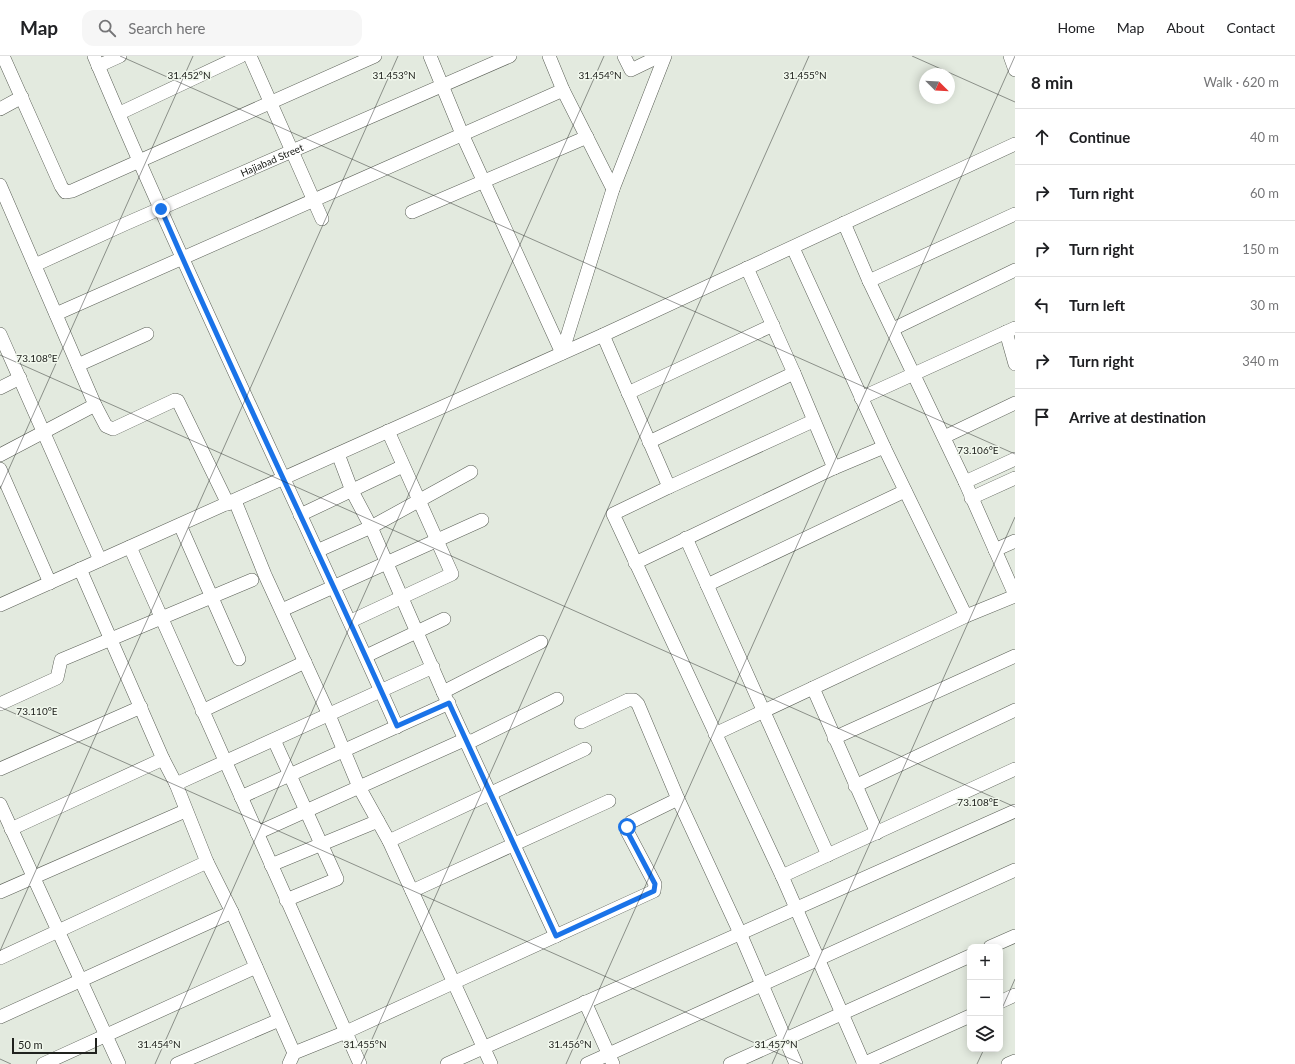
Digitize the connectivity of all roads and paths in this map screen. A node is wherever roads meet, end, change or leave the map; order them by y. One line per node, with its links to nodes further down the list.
1 (3, 56): 17 (street)
2 (120, 56): 13 (street)
3 (241, 56): 20 (street)
4 (250, 56): 18 (street)
5 (375, 56): 18 (street)
6 (430, 56): 15 (street)
7 (510, 56): 15 (street, Hajiabad Street)
8 (549, 56): 16 (street)
9 (624, 56): 10 (street)
10 (660, 56)
11 (665, 56): 28 (street)
12 (1010, 56): 14 (street)
13 (96, 61): 20 (street)
14 (1015, 70)
15 (443, 85): 21 (street); 24 (street, Hajiabad Street)
16 (563, 90): 21 (street); 22 (street)
17 (22, 97): 19 (street); 25 (street)
18 (270, 102): 24 (street); 25 (street)
19 (0, 109)
20 (120, 113): 25 (street)
21 (462, 134): 26 (street); 29 (street)
22 (587, 137): 26 (street); 28 (street)
23 (1015, 144): 34 (street)
24 (292, 151): 29 (street); 30 (street, Hajiabad Street)
25 (140, 159): 30 (street)
26 (484, 182): 31 (street); 48 (street)
27 (0, 185): 37 (street)
28 (613, 189): 48 (street)
29 (314, 201): 33 (street); 36 (street)
30 (161, 209): 36 (street); 37 (street, Hajiabad Street)
31 (412, 212)
32 (1015, 214): 40 (street)
33 (322, 219)
34 (844, 223): 35 (street); 40 (street)
35 (793, 248): 38 (street); 56 (street)
36 (182, 258): 41 (street); 72 (street)
37 (35, 265): 41 (street)
38 (747, 268): 42 (street); 47 (street)
39 (1015, 270): 43 (street)
40 (869, 281): 43 (street)
41 (56, 314): 50 (street)
42 (773, 325): 51 (street); 55 (street)
43 (893, 329): 52 (street)
44 (1011, 330): 49 (street); 52 (street)
45 (0, 334): 53 (street)
46 (147, 334): 50 (street)
47 (603, 335): 48 (street); 55 (street)
48 (562, 353): 61 (street)
49 (1015, 364)
50 (78, 365): 58 (street)
51 (794, 373): 59 (street); 63 (street)
52 (913, 374): 56 (street); 62 (street)
53 (20, 378): 54 (street); 60 (street)
54 (0, 388)
55 (628, 393): 63 (street)
56 (862, 398): 64 (street)
57 (1015, 403): 62 (street)
58 (95, 405): 60 (street); 80 (street)
59 (813, 421): 69 (street); 75 (street)
60 (43, 431): 66 (street); 91 (street)
61 (388, 431): 65 (street); 68 (street)
62 (944, 437): 74 (street)
63 (649, 442): 75 (street)
64 (884, 447): 69 (street); 77 (street)
65 (338, 454): 72 (street); 76 (street)
66 (0, 455)
67 (1015, 459): 74 (street)
68 (403, 466): 76 (street); 79 (street)
69 (834, 468): 85 (street)
70 (0, 470): 96 (street)
71 (472, 472): 79 (street)
72 (283, 478): 80 (street); 81 (street)
73 (1015, 478): 78 (street)
74 (965, 482): 78 (street)
75 (669, 487): 93 (street)
76 (352, 491): 81 (street); 84 (street)
77 (905, 491): 97 (street); 104 (street)
78 (972, 498): 89 (street)
79 (419, 501): 84 (street); 86 (street)
80 (231, 502): 83 (street); 103 (street)
81 (300, 515): 90 (street)
82 (482, 520): 86 (street)
83 (180, 525): 88 (street); 101 (street)
84 (371, 527): 90 (street); 92 (street)
85 (686, 538): 93 (street); 97 (street)
86 (436, 541): 92 (street); 100 (street)
87 (1015, 541): 89 (street)
88 (130, 547): 91 (street); 105 (street)
89 (994, 550): 99 (street)
90 (317, 551): 98 (street)
91 (100, 560): 94 (street)
92 (386, 563): 98 (street); 100 (street)
93 (635, 563): 128 (street)
94 (80, 569): 96 (street); 109 (street)
95 (252, 580): 101 (street)
96 (50, 583): 102 (street)
97 (707, 585): 124 (street)
98 (334, 586): 103 (street); 107 (street)
99 (1015, 595): 104 (street)
100 (401, 597): 107 (street); 108 (street)
101 (212, 598): 105 (street); 113 (street)
102 (0, 605)
103 (282, 610): 114 (street)
104 (966, 616): 116 (street)
105 (161, 618): 109 (street); 123 (street)
106 (444, 619): 108 (street)
107 (351, 622): 111 (street)
108 (417, 632): 111 (street); 115 (street)
109 (111, 639): 120 (street); 121 (street)
110 (541, 642): 118 (street)
111 (366, 656): 117 (street)
112 (1015, 656): 129 (street)
113 (239, 659)
114 (305, 662): 123 (street); 125 (street)
115 (433, 667): 117 (street); 118 (street)
116 (813, 688): 124 (street); 129 (street)
117 (382, 692): 125 (street); 127 (street)
118 (446, 698): 127 (street); 131 (street)
119 (557, 699): 131 (street)
120 (0, 704)
121 (142, 707): 134 (street); 136 (street)
122 (1015, 710): 140 (street)
123 (202, 711): 135 (street)
124 (764, 712): 128 (street); 157 (street)
125 (329, 716): 130 (street); 133 (street)
126 (581, 722): 144 (street)
127 (397, 726): 133 (street)
128 (715, 734): 161 (street)
129 (834, 738): 140 (street)
130 (274, 740): 135 (street); 138 (street)
131 (467, 741): 141 (street); 142 (street)
132 (585, 749): 142 (street)
133 (345, 752): 138 (street); 141 (street)
134 (163, 759): 139 (street); 151 (street)
135 (225, 762): 139 (street); 143 (street)
136 (0, 769)
137 (1014, 773): 153 (street)
138 (291, 775): 143 (street); 147 (street)
139 (176, 784): 149 (street)
140 (855, 786): 153 (street)
141 (359, 787): 147 (street); 150 (street)
142 (490, 793): 154 (street); 156 (street)
143 (241, 797): 152 (street)
144 (678, 799): 169 (street); 170 (street)
145 (610, 801): 156 (street)
146 (0, 804): 151 (street)
147 (306, 810): 152 (street); 155 (street)
148 (1015, 810): 166 (street)
149 (185, 811): 158 (street); 162 (street)
150 (378, 821): 154 (street); 155 (street)
151 (6, 825): 162 (street)
152 (257, 833): 159 (street)
153 (877, 833): 157 (street)
154 (389, 841): 163 (street)
155 (322, 844): 159 (street); 165 (street)
156 (514, 844): 163 (street); 170 (street)
157 (828, 855): 161 (street)
158 (207, 862): 167 (street); 168 (street)
159 (271, 865): 165 (street)
160 (1015, 870): 175 (street)
161 (782, 876): 166 (street)
162 (34, 878): 164 (street); 168 (street)
163 (412, 891): 178 (street)
164 (0, 892)
165 (286, 900): 187 (street)
166 (796, 908): 169 (street); 175 (street)
167 (232, 912): 176 (street); 177 (street)
168 (58, 930): 174 (street); 177 (street)
169 (740, 933): 179 (street); 182 (street)
170 (556, 936): 178 (street)
171 (1015, 936): 172 (street)
172 (997, 944)
173 (967, 957): 183 (street)
174 (0, 958)
175 (818, 959): 179 (street); 183 (street)
176 (256, 967): 186 (street); 188 (street)
177 (80, 981): 184 (street); 188 (street)
178 (455, 982): 187 (street); 190 (street)
179 (762, 984): 189 (street); 192 (street)
180 (1015, 996): 181 (street)
181 (1003, 1001)
182 (585, 1002): 190 (street); 192 (street)
183 (842, 1014): 189 (street); 203 (street)
184 (0, 1017)
185 (967, 1017): 203 (street)
186 (279, 1020): 191 (street); 196 (street)
187 (346, 1032): 191 (street); 197 (street)
188 (107, 1035): 194 (street); 195 (street)
189 (786, 1039): 201 (street); 202 (street)
190 (483, 1047): 198 (street); 199 (street)
191 (291, 1058)
192 (611, 1059): 200 (street)
193 (1015, 1061): 204 (street)
194 (43, 1064)
195 (119, 1064)
196 (177, 1064)
197 (360, 1064)
198 (447, 1064)
199 (491, 1064)
200 (587, 1064)
201 (730, 1064)
202 (796, 1064)
203 (864, 1064)
204 (1008, 1064)

